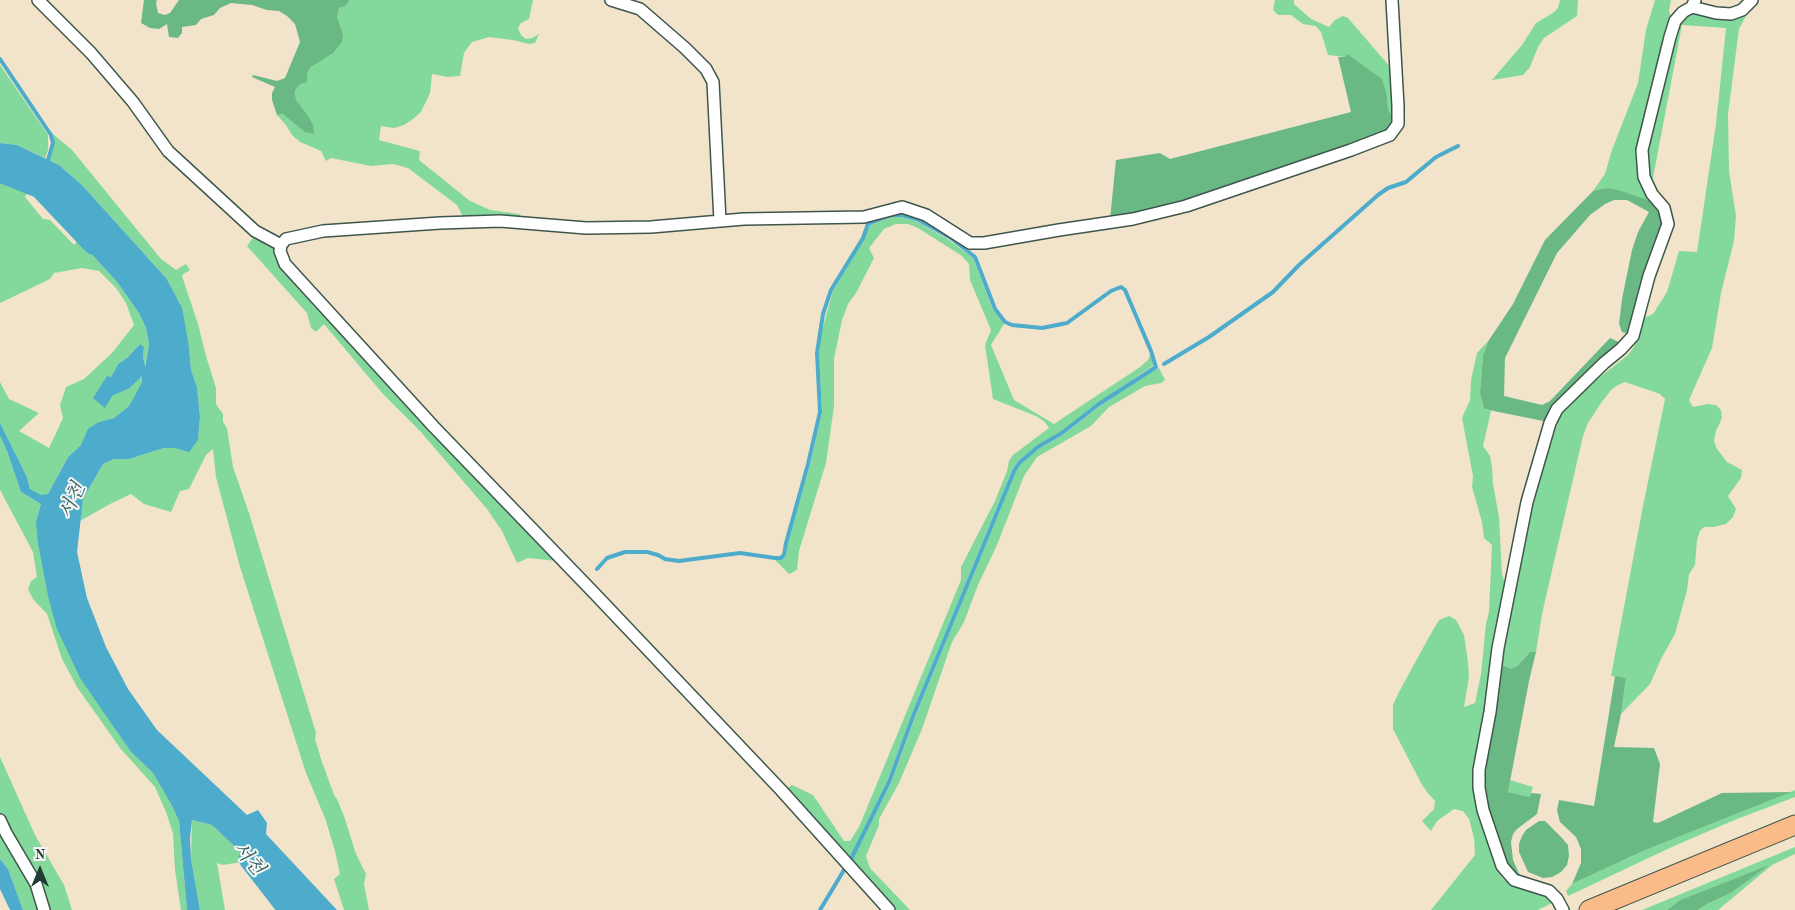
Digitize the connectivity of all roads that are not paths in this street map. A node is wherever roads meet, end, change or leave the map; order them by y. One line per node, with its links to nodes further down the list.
1 (38, 0): 7 (street)
2 (611, 0): 6 (street)
3 (1392, 0): 6 (street)
4 (1752, 0): 5 (street)
5 (1693, 3): 12 (street)
6 (720, 221): 7 (street)
7 (281, 245): 11 (street)
8 (0, 820): 10 (street)
9 (1795, 825): 13 (highway)
10 (44, 910)
11 (889, 910)
12 (1563, 910)
13 (1589, 910)

